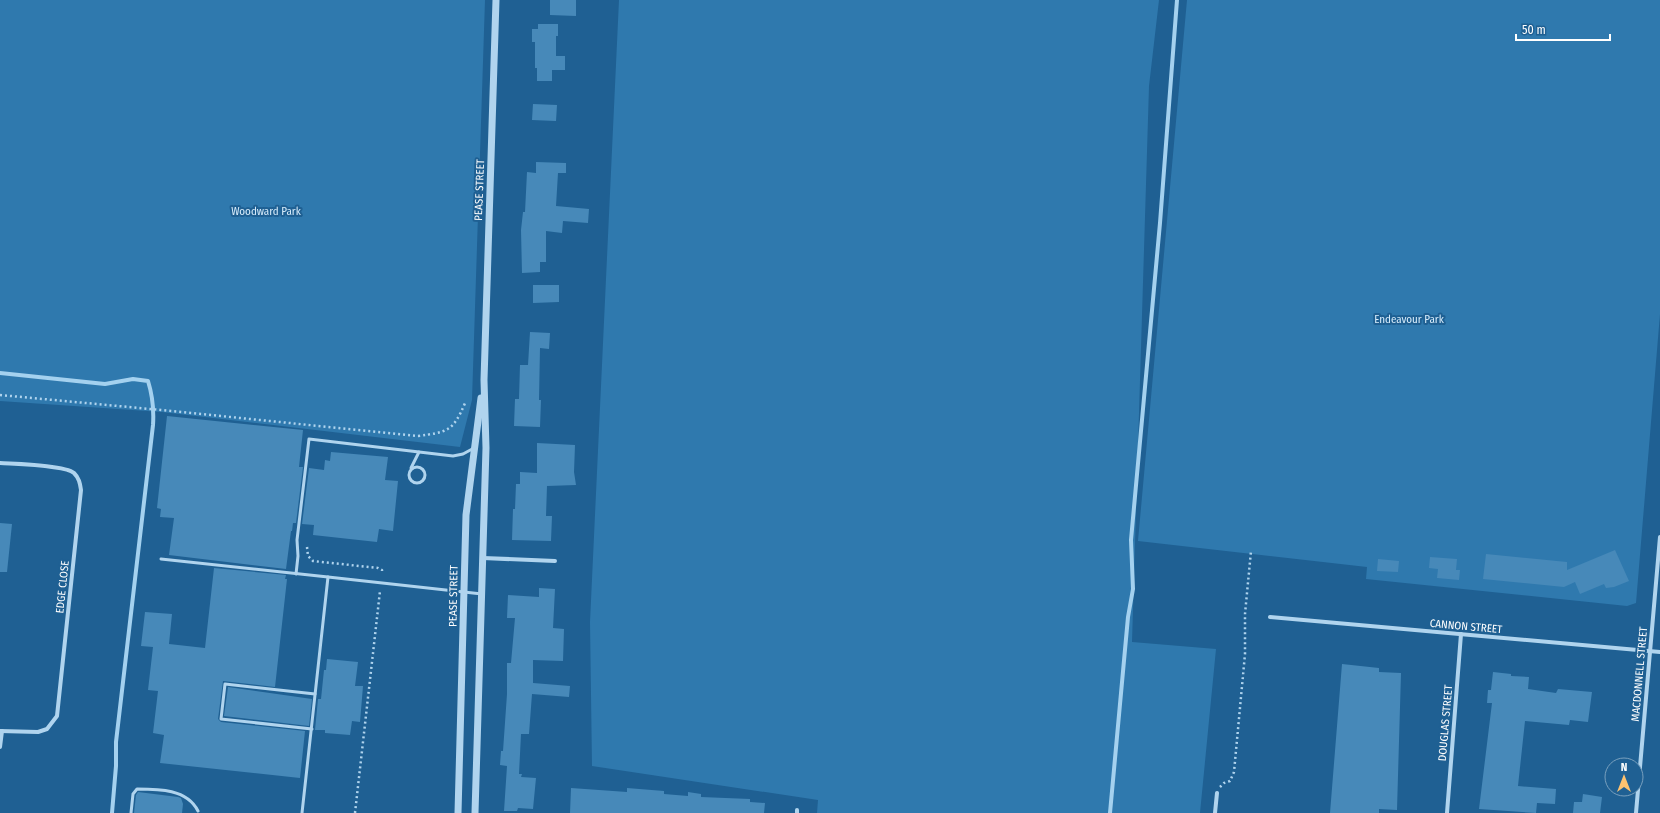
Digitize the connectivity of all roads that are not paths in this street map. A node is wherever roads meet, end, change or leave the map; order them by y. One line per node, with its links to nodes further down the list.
1 (496, 0): 2 (street, PEASE STREET)
2 (484, 380): 3 (street, PEASE STREET); 8 (street, PEASE STREET)
3 (474, 448): 4 (lane); 13 (street, PEASE STREET)
4 (419, 452): 6 (lane); 11 (lane)
5 (0, 463): 21 (street, EDGE CLOSE)
6 (411, 470): 6 (lane)
7 (1660, 537): 17 (street, MACDONNELL STREET)
8 (483, 558): 10 (street); 14 (street, PEASE STREET)
9 (161, 559): 11 (lane)
10 (555, 561)
11 (296, 574): 12 (lane)
12 (328, 577): 13 (lane); 19 (lane)
13 (464, 592): 14 (lane); 27 (street, PEASE STREET)
14 (482, 594): 28 (street, PEASE STREET)
15 (1270, 617): 16 (street, CANNON STREET)
16 (1462, 634): 17 (street, CANNON STREET); 30 (street, DOUGLAS STREET)
17 (1650, 652): 18 (street, CANNON STREET); 31 (street, MACDONNELL STREET)
18 (1660, 652)
19 (315, 694): 20 (lane); 20 (lane)
20 (312, 729): 26 (lane)
21 (1, 731): 22 (street, EDGE CLOSE)
22 (0, 747)
23 (1217, 793): 29 (street)
24 (198, 811): 25 (lane)
25 (131, 813)
26 (302, 813)
27 (458, 813)
28 (475, 813)
29 (1215, 813)
30 (1447, 813)
31 (1636, 813)

